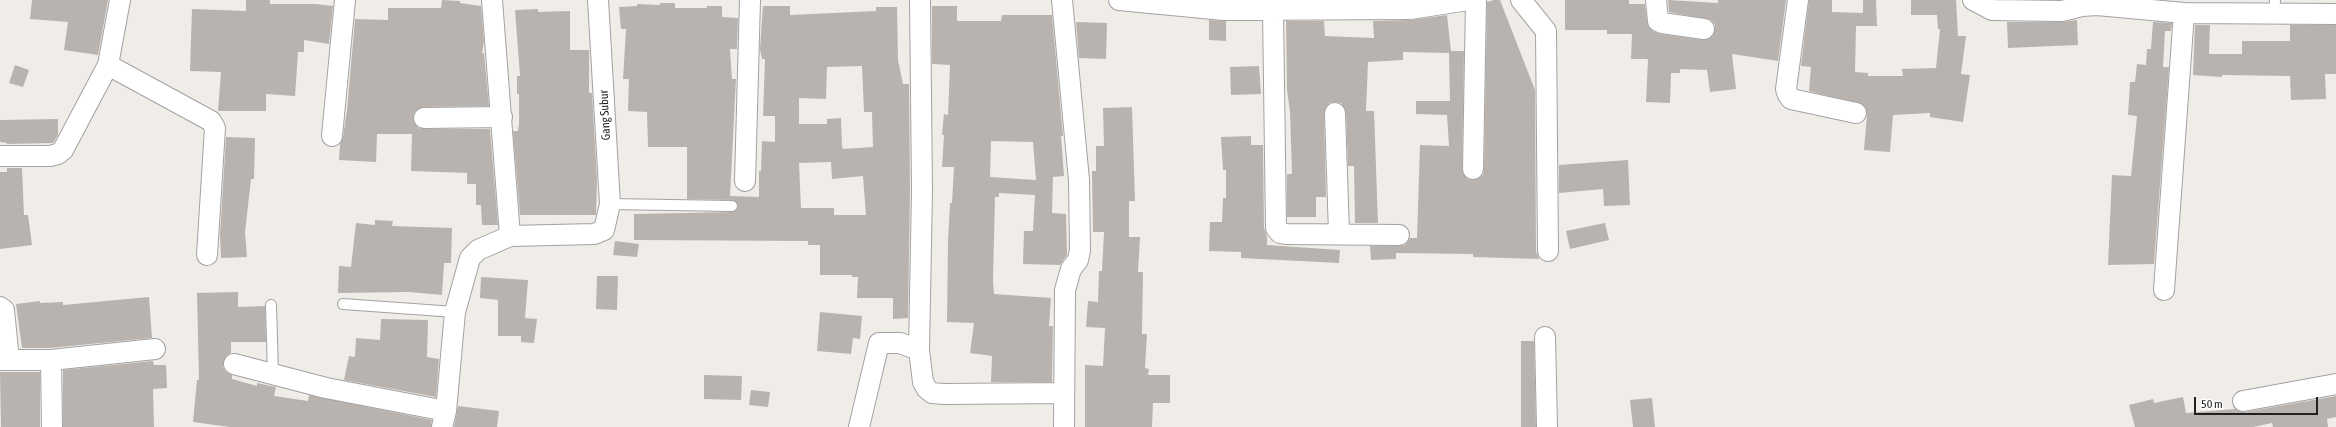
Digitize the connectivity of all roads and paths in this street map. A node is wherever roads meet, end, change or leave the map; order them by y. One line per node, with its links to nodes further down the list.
1 (120, 0): 21 (street)
2 (345, 0): 26 (street)
3 (492, 0): 24 (street)
4 (598, 0): 30 (street, Gang Subur)
5 (750, 0): 29 (street)
6 (920, 0): 44 (street)
7 (1062, 0): 50 (street)
8 (1119, 0): 17 (street)
9 (1468, 0): 15 (street)
10 (1476, 0): 28 (street)
11 (1521, 0): 35 (street)
12 (1656, 0): 20 (street)
13 (1798, 0): 23 (street)
14 (1973, 0): 18 (street)
15 (1323, 4): 17 (street)
16 (2274, 7): 18 (street); 19 (street)
17 (1273, 10): 32 (street)
18 (2184, 13): 37 (street)
19 (2336, 14)
20 (1704, 30)
21 (108, 65): 27 (street); 36 (street)
22 (1335, 113): 32 (street)
23 (1856, 113)
24 (502, 117): 25 (street); 34 (street)
25 (424, 118)
26 (332, 136)
27 (0, 156)
28 (1472, 169)
29 (745, 181)
30 (610, 204): 31 (lane); 34 (street, Gang Subur)
31 (732, 206)
32 (1339, 234): 33 (street)
33 (1399, 235)
34 (510, 236): 41 (street)
35 (1548, 251)
36 (207, 255)
37 (2164, 290)
38 (343, 304): 41 (lane)
39 (271, 305): 48 (lane)
40 (0, 307): 45 (street)
41 (455, 312): 52 (street)
42 (1545, 337): 56 (street)
43 (155, 349): 46 (street)
44 (919, 350): 50 (street); 54 (street)
45 (5, 360): 46 (street)
46 (51, 360): 53 (street)
47 (234, 364): 48 (street)
48 (273, 374): 52 (street)
49 (2336, 384): 51 (street)
50 (1063, 393): 55 (street)
51 (2243, 401)
52 (444, 419)
53 (52, 427)
54 (859, 427)
55 (1064, 427)
56 (1547, 427)

